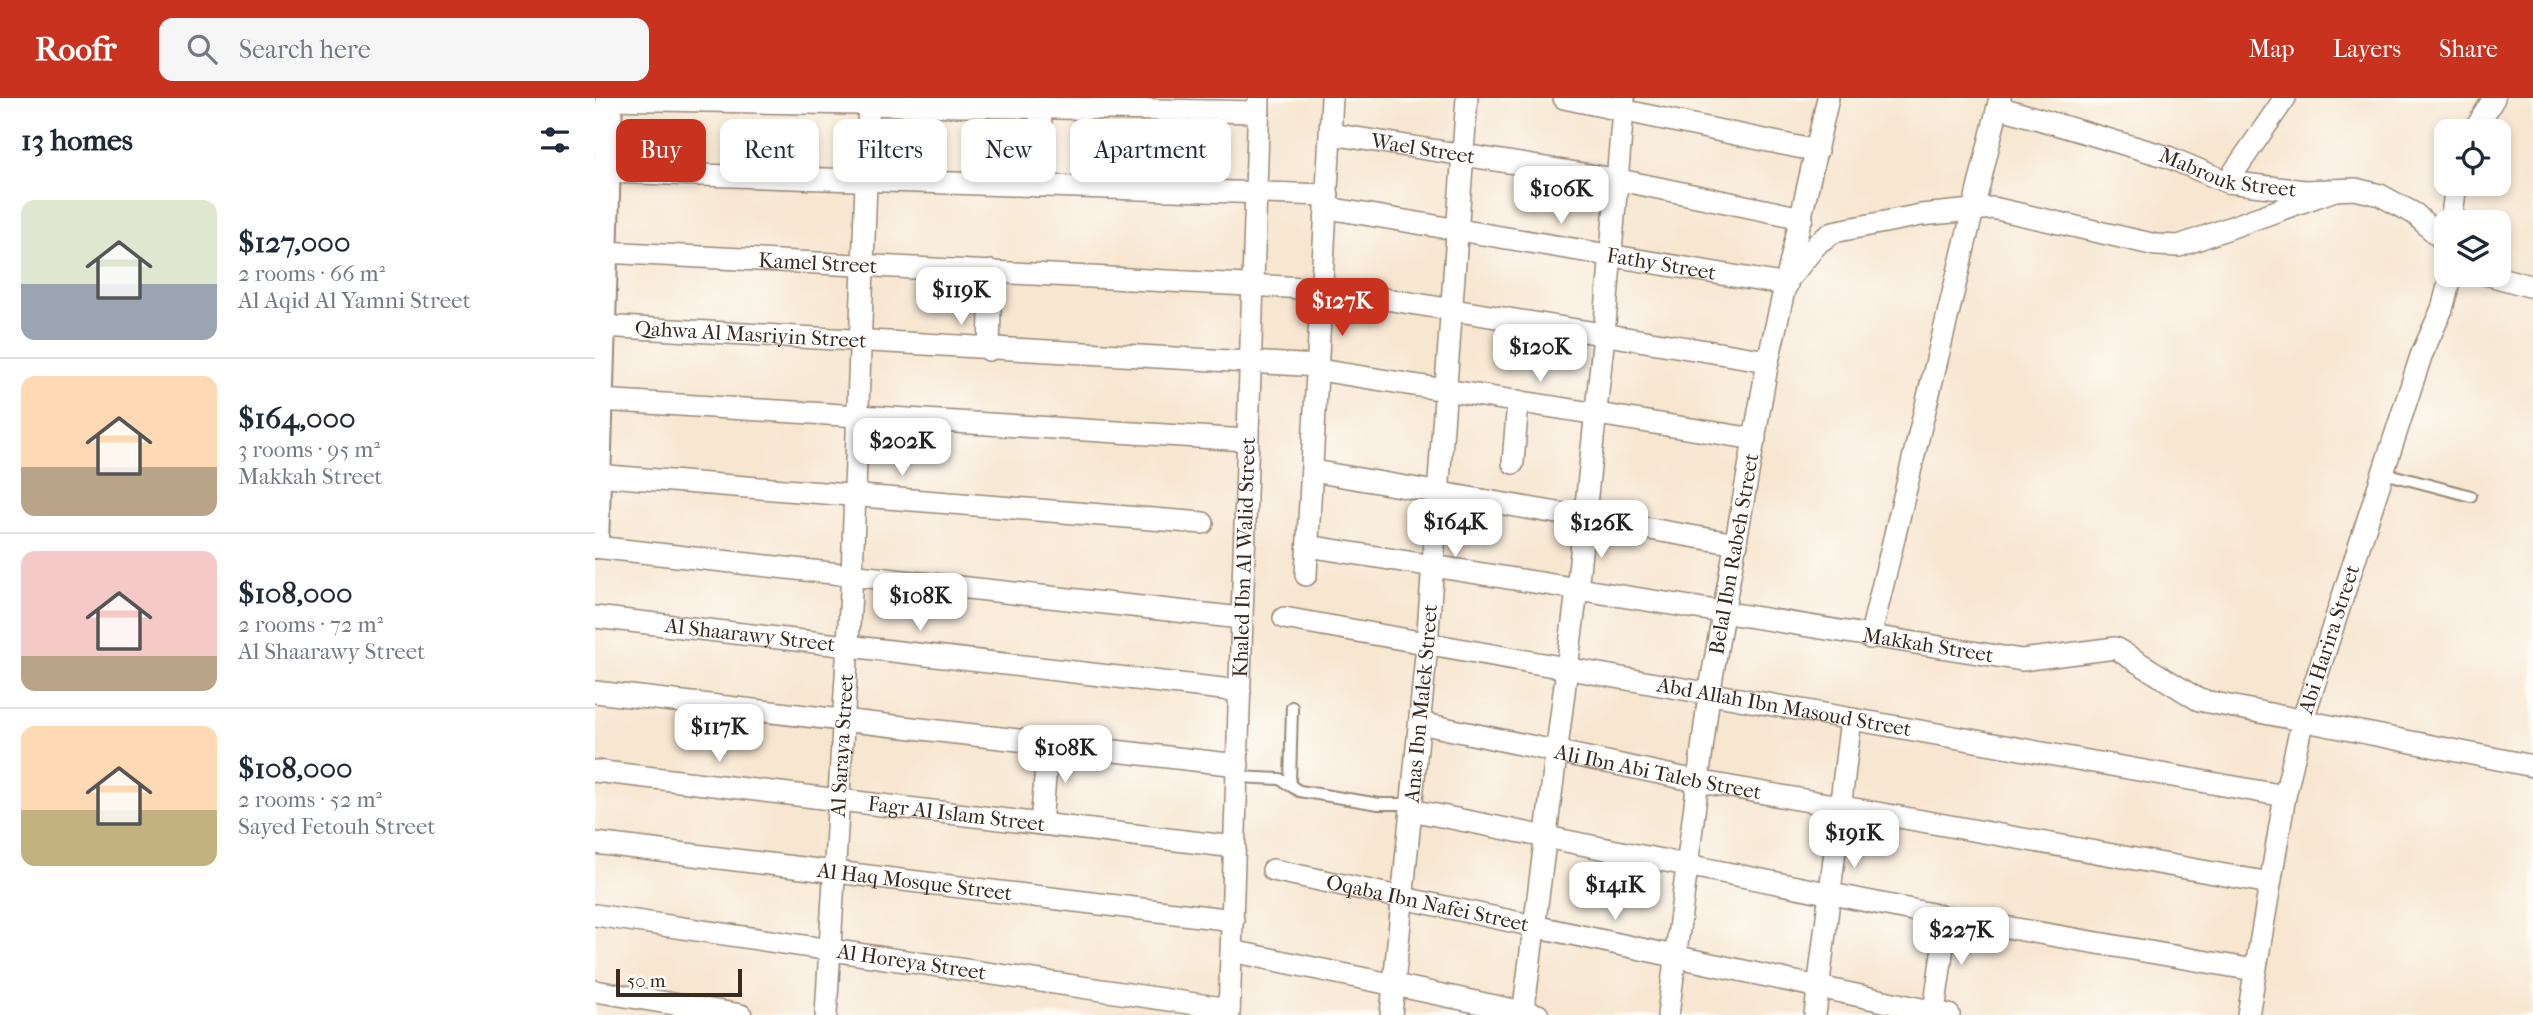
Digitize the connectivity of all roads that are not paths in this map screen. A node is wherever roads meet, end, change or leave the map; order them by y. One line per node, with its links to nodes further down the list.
1 (1332, 98): 16 (street)
2 (1467, 98): 18 (street, Anas Ibn Malek Street)
3 (1564, 98): 11 (street)
4 (1828, 98): 17 (street, Belal Ibn Rabeh Street)
5 (2285, 98): 23 (street)
6 (2494, 98): 15 (street)
7 (804, 100): 8 (street); 10 (street)
8 (868, 101): 13 (street); 14 (street, Al Saraya Street)
9 (1999, 102): 23 (street, Mabrouk Street); 29 (street)
10 (605, 103): 25 (street)
11 (1623, 103): 17 (street); 19 (street)
12 (1259, 105): 13 (street); 27 (street, Khaled Ibn Al Walid Street)
13 (1041, 107): 24 (street)
14 (868, 119)
15 (2481, 119)
16 (1331, 134): 18 (street, Wael Street); 28 (street)
17 (1817, 151): 30 (street, Belal Ibn Rabeh Street)
18 (1462, 153): 19 (street, Wael Street); 31 (street, Anas Ibn Malek Street)
19 (1615, 179): 30 (street, Wael Street); 34 (street)
20 (833, 181): 25 (street, Fathy Street)
21 (866, 182): 35 (street, Al Saraya Street)
22 (923, 182): 24 (street, Fathy Street)
23 (2227, 182): 26 (street, Mabrouk Street)
24 (1038, 186): 27 (street, Fathy Street)
25 (602, 187): 33 (street)
26 (2335, 190): 29 (street); 32 (street, Mabrouk Street)
27 (1255, 193): 28 (street, Fathy Street); 39 (street, Khaled Ibn Al Walid Street)
28 (1328, 202): 31 (street, Fathy Street); 42 (street)
29 (1972, 210): 38 (street); 79 (street)
30 (1802, 218): 38 (street, Belal Ibn Rabeh Street)
31 (1456, 230): 34 (street, Fathy Street); 44 (street, Anas Ibn Malek Street)
32 (2434, 232)
33 (604, 252): 35 (street, Kamel Street); 43 (street)
34 (1609, 256): 38 (street, Fathy Street); 46 (street)
35 (864, 265): 36 (street, Kamel Street); 47 (street, Al Saraya Street)
36 (991, 271): 39 (street, Kamel Street); 48 (street)
37 (2511, 280): 40 (street)
38 (1788, 282): 49 (street, Belal Ibn Rabeh Street)
39 (1251, 284): 42 (street, Kamel Street); 50 (street, Khaled Ibn Al Walid Street)
40 (2533, 286)
41 (2448, 287): 61 (street, Abi Harira Street)
42 (1324, 289): 44 (street, Kamel Street); 51 (street)
43 (599, 295): 45 (street)
44 (1451, 310): 46 (street, Kamel Street); 53 (street, Anas Ibn Malek Street)
45 (601, 326): 47 (street, Qahwa Al Masriyin Street); 52 (street)
46 (1604, 335): 49 (street, Kamel Street); 55 (street)
47 (862, 339): 48 (street, Qahwa Al Masriyin Street); 56 (street, Al Saraya Street)
48 (989, 350): 50 (street, Qahwa Al Masriyin Street)
49 (1768, 361): 57 (street, Belal Ibn Rabeh Street)
50 (1249, 362): 51 (street, Qahwa Al Masriyin Street); 58 (street, Khaled Ibn Al Walid Street)
51 (1319, 368): 53 (street, Qahwa Al Masriyin Street); 60 (street)
52 (598, 389): 56 (street); 62 (street)
53 (1446, 390): 54 (street, Qahwa Al Masriyin Street); 63 (street, Anas Ibn Malek Street)
54 (1518, 401): 55 (street, Qahwa Al Masriyin Street); 59 (street)
55 (1596, 413): 57 (street, Qahwa Al Masriyin Street); 66 (street)
56 (857, 416): 58 (street); 64 (street, Al Saraya Street)
57 (1755, 439): 68 (street, Belal Ibn Rabeh Street)
58 (1246, 440): 77 (street, Khaled Ibn Al Walid Street)
59 (1513, 463)
60 (1313, 471): 63 (street); 70 (street)
61 (2384, 473): 65 (lane); 88 (street, Abi Harira Street)
62 (596, 475): 64 (street); 69 (street)
63 (1440, 492): 66 (street); 71 (street, Anas Ibn Malek Street)
64 (855, 495): 67 (street); 72 (street, Al Saraya Street)
65 (2471, 496)
66 (1585, 516): 68 (street); 74 (street)
67 (1203, 523)
68 (1737, 544): 75 (street, Belal Ibn Rabeh Street)
69 (595, 546): 72 (street)
70 (1308, 546): 71 (street, Makkah Street); 73 (street)
71 (1434, 566): 74 (street, Makkah Street); 80 (street, Anas Ibn Malek Street)
72 (852, 575): 77 (street); 81 (street, Al Saraya Street)
73 (1306, 575)
74 (1577, 590): 75 (street, Makkah Street); 82 (street)
75 (1723, 614): 79 (street, Makkah Street); 85 (street, Belal Ibn Rabeh Street)
76 (595, 617): 81 (street, Al Shaarawy Street)
77 (1241, 618): 83 (street, Khaled Ibn Al Walid Street)
78 (1284, 618): 80 (street, Abd Allah Ibn Masoud Street)
79 (1870, 638): 88 (street, Makkah Street)
80 (1427, 645): 82 (street, Abd Allah Ibn Masoud Street); 90 (street, Anas Ibn Malek Street)
81 (848, 646): 83 (street, Al Shaarawy Street); 89 (street, Al Saraya Street)
82 (1567, 668): 85 (street, Abd Allah Ibn Masoud Street); 92 (street)
83 (1240, 691): 95 (street, Khaled Ibn Al Walid Street)
84 (595, 692): 89 (street)
85 (1709, 695): 87 (street, Abd Allah Ibn Masoud Street); 96 (street, Belal Ibn Rabeh Street)
86 (1292, 707): 97 (lane)
87 (1851, 719): 98 (street, Abd Allah Ibn Masoud Street); 101 (street)
88 (2302, 719): 93 (street, Makkah Street); 98 (street, Abi Harira Street)
89 (843, 720): 91 (street); 99 (street, Al Saraya Street)
90 (1420, 723): 92 (street, Ali Ibn Abi Taleb Street); 100 (street, Anas Ibn Malek Street)
91 (1048, 744): 95 (street); 102 (street)
92 (1556, 753): 96 (street, Ali Ibn Abi Taleb Street); 103 (street)
93 (2533, 766)
94 (595, 771): 99 (street, Fagr Al Islam Street)
95 (1237, 771): 97 (lane); 105 (street, Khaled Ibn Al Walid Street)
96 (1697, 781): 101 (street, Ali Ibn Abi Taleb Street); 106 (street, Belal Ibn Rabeh Street)
97 (1290, 783): 100 (lane)
98 (2285, 796): 109 (street, Abi Harira Street)
99 (839, 800): 102 (street, Fagr Al Islam Street); 108 (street, Al Saraya Street)
100 (1411, 807): 103 (street); 111 (street, Anas Ibn Malek Street)
101 (1840, 807): 109 (street, Ali Ibn Abi Taleb Street); 110 (street)
102 (1041, 824): 105 (street, Fagr Al Islam Street)
103 (1546, 836): 106 (street); 115 (street)
104 (595, 843): 108 (street, Al Haq Mosque Street)
105 (1235, 847): 114 (street, Khaled Ibn Al Walid Street)
106 (1688, 864): 110 (street); 118 (street, Belal Ibn Rabeh Street)
107 (1273, 870): 111 (street, Oqaba Ibn Nafei Street)
108 (834, 872): 114 (street, Al Haq Mosque Street); 116 (street, Al Saraya Street)
109 (2270, 883): 119 (street, Abi Harira Street)
110 (1830, 894): 113 (street); 121 (street)
111 (1402, 898): 115 (street, Oqaba Ibn Nafei Street); 120 (street, Anas Ibn Malek Street)
112 (595, 915): 116 (street, Al Horeya Street)
113 (1947, 917): 119 (street); 124 (street)
114 (1233, 920): 117 (street, Khaled Ibn Al Walid Street)
115 (1535, 926): 118 (street, Oqaba Ibn Nafei Street); 125 (street)
116 (830, 950): 123 (street, Al Horeya Street); 127 (street, Al Saraya Street)
117 (1231, 951): 120 (street); 123 (street, Khaled Ibn Al Walid Street)
118 (1676, 956): 121 (street, Oqaba Ibn Nafei Street); 129 (street, Belal Ibn Rabeh Street)
119 (2254, 970): 131 (street, Abi Harira Street)
120 (1394, 985): 125 (street); 128 (street, Anas Ibn Malek Street)
121 (1819, 986): 124 (street, Oqaba Ibn Nafei Street); 130 (street)
122 (595, 991): 126 (street)
123 (1229, 1012)
124 (1941, 1013)
125 (1528, 1014)
126 (741, 1015)
127 (826, 1015)
128 (1391, 1015)
129 (1668, 1015)
130 (1815, 1015)
131 (2248, 1015)

